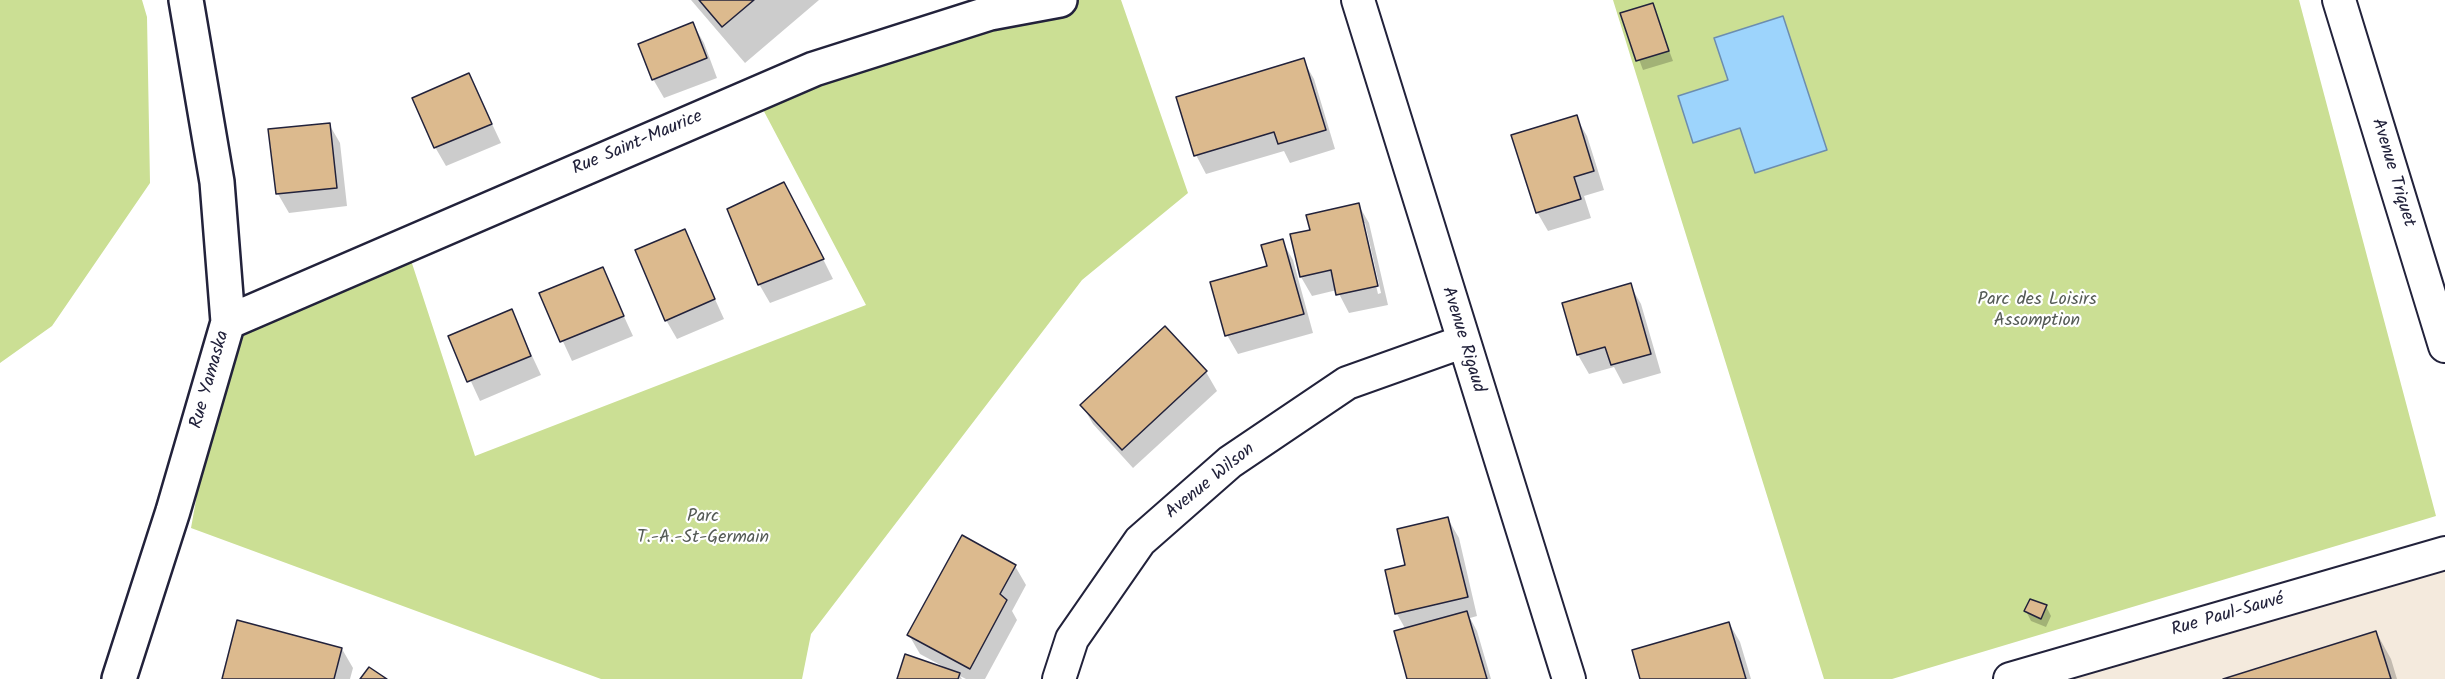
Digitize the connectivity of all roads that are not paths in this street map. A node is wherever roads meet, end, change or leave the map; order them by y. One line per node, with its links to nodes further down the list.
1 (186, 0): 5 (street, Rue Yamaska)
2 (1060, 0): 5 (street, Rue Saint-Maurice)
3 (1358, 0): 6 (street, Avenue Rigaud)
4 (2339, 0): 7 (street, Avenue Triquet)
5 (228, 322): 9 (street, Rue Yamaska)
6 (1462, 342): 10 (street, Avenue Wilson); 11 (street, Avenue Rigaud)
7 (2445, 346)
8 (2445, 553): 12 (street, Rue Paul-Sauvé)
9 (119, 679)
10 (1059, 679)
11 (1569, 679)
12 (2010, 679)

